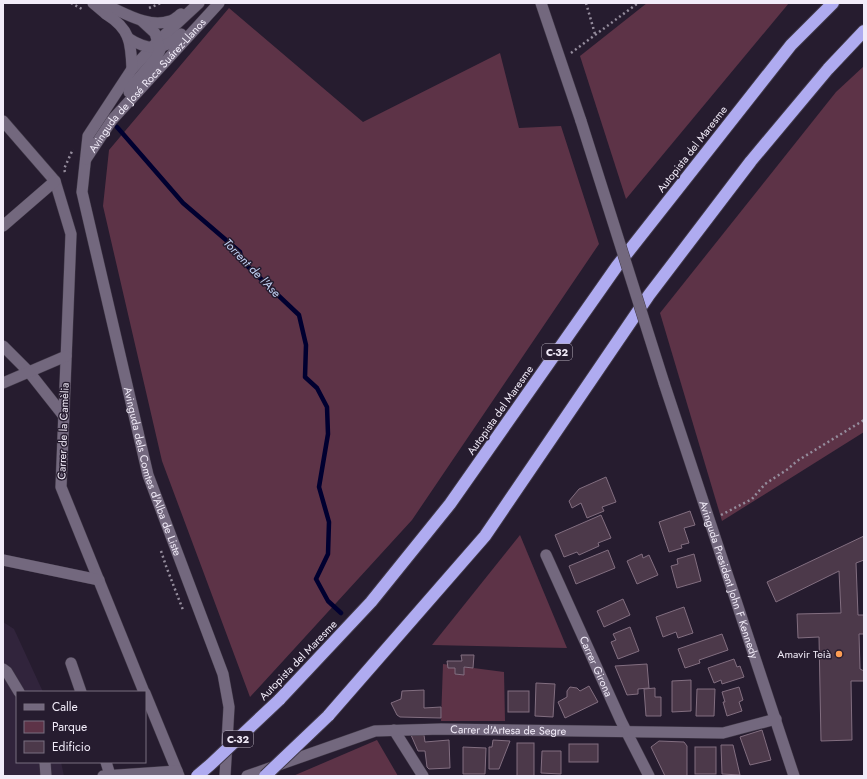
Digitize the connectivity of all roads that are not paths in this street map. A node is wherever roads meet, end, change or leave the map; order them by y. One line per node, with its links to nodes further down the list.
1 (93, 3): 10 (street)
2 (101, 3): 8 (street)
3 (199, 3): 8 (street); 11 (street, Avinguda de José Roca Suárez-Llanos)
4 (210, 3): 11 (street)
5 (219, 3): 13 (street, Avinguda de José Roca Suárez-Llanos)
6 (541, 3): 32 (street, Avinguda President John F Kennedy, bridge)
7 (833, 3): 40 (highway, Autopista del Maresme / C-32, bridge)
8 (142, 21): 11 (street)
9 (864, 32): 43 (highway, bridge)
10 (128, 38): 11 (street); 12 (street)
11 (156, 45): 12 (street, Avinguda de José Roca Suárez-Llanos); 13 (street)
12 (132, 69): 15 (street, Avinguda de José Roca Suárez-Llanos)
13 (112, 120): 15 (street, Avinguda de José Roca Suárez-Llanos)
14 (3, 122): 16 (street)
15 (84, 162): 41 (street, Avinguda dels Comtes d'Alba de Liste)
16 (55, 181): 17 (street); 19 (street, Carrer de la Camèlia)
17 (3, 226)
18 (3, 346): 20 (street)
19 (66, 356): 20 (street); 22 (street, Carrer de la Camèlia)
20 (29, 372): 21 (street); 22 (street)
21 (3, 383)
22 (63, 415): 25 (street, Carrer de la Camèlia)
23 (546, 555): 34 (street, Carrer Girona)
24 (3, 560): 25 (street)
25 (99, 580): 30 (street, Carrer de la Camèlia)
26 (71, 663): 29 (street)
27 (3, 669): 28 (street)
28 (18, 691)
29 (81, 691)
30 (144, 691)
31 (146, 695): 37 (street, Carrer de la Camèlia)
32 (776, 719): 34 (street, Carrer d'Artesa de Segre); 46 (street, Avinguda President John F Kennedy)
33 (394, 730): 34 (street, Carrer d'Artesa de Segre); 42 (street, Carrer d'Artesa de Segre); 44 (street)
34 (626, 732): 45 (street, Carrer Girona)
35 (45, 763): 39 (street)
36 (106, 763): 38 (street)
37 (178, 774): 38 (street)
38 (106, 775)
39 (46, 776)
40 (197, 776)
41 (225, 776)
42 (247, 776)
43 (265, 776)
44 (423, 776)
45 (649, 776)
46 (794, 776)

